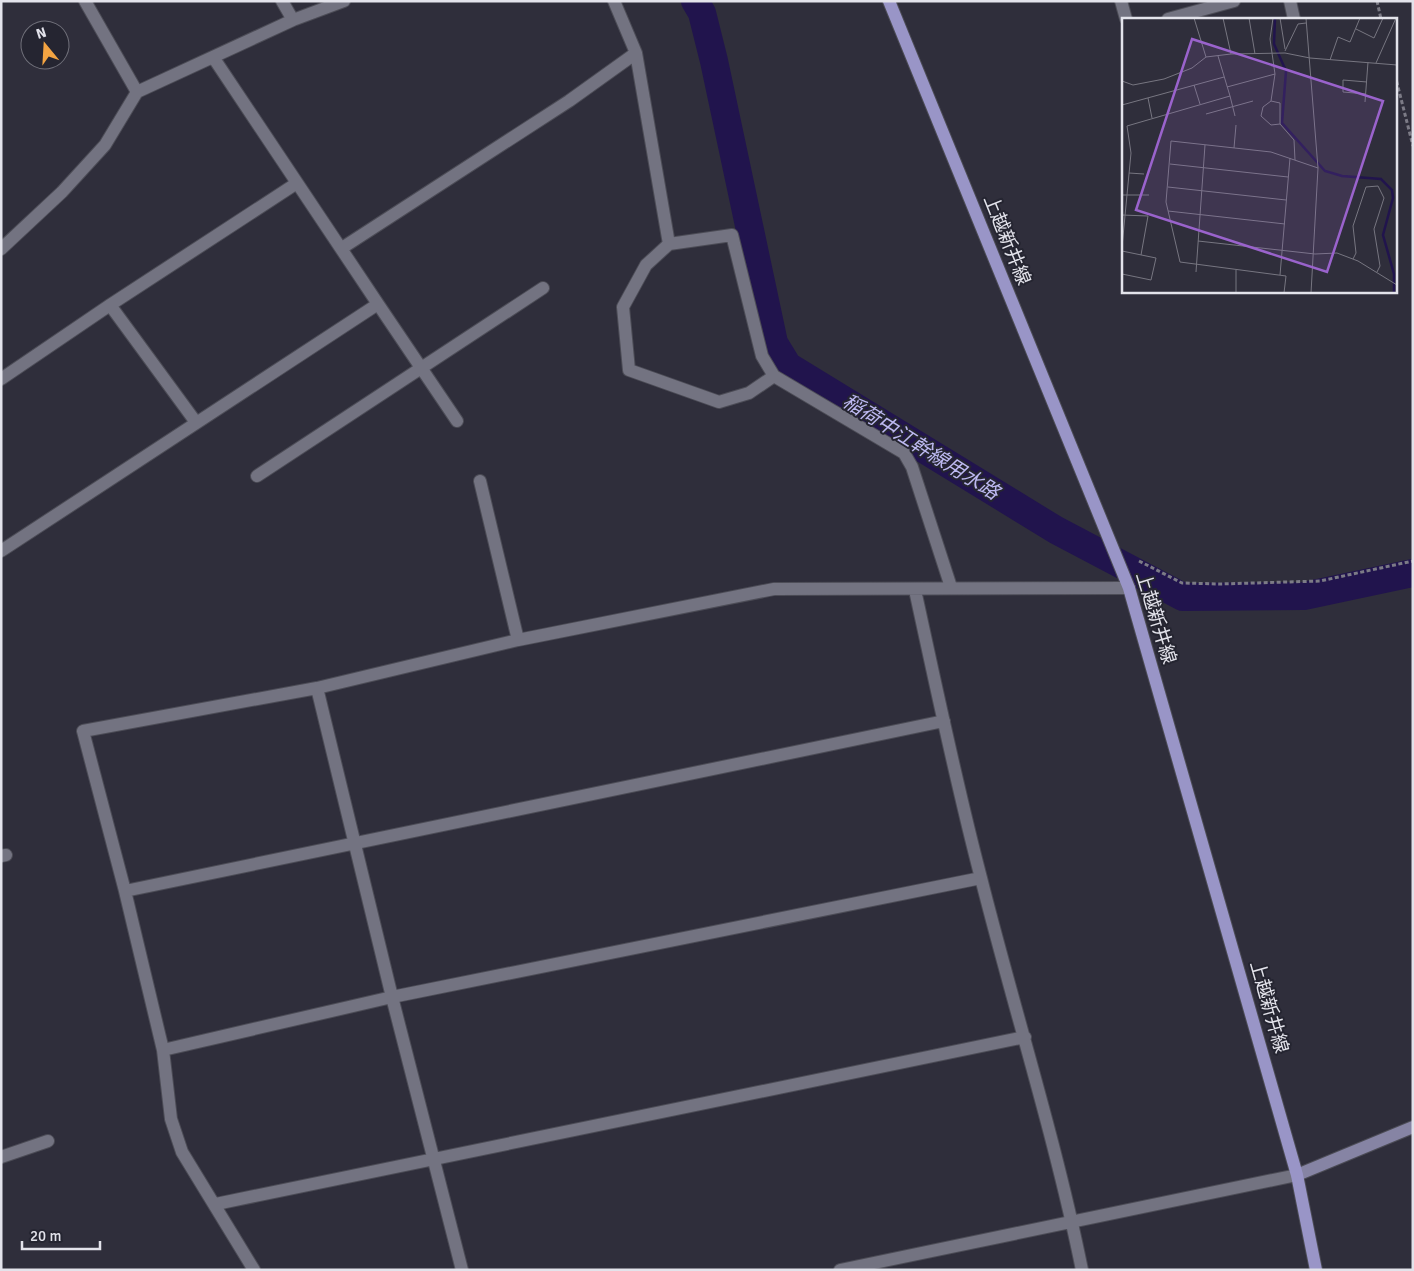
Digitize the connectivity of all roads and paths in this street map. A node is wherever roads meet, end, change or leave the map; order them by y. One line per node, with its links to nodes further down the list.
1 (85, 1): 18 (street)
2 (282, 1): 14 (street)
3 (344, 1): 14 (street)
4 (614, 1): 15 (street)
5 (889, 1): 34 (main road, 上越新井線)
6 (1121, 1): 10 (street)
7 (1234, 1): 11 (street)
8 (1290, 1): 12 (street)
9 (1377, 1): 13 (path)
10 (1126, 18)
11 (1172, 18)
12 (1294, 18)
13 (1381, 18)
14 (293, 20): 16 (street)
15 (636, 53): 21 (street); 23 (street)
16 (213, 56): 18 (street); 20 (street)
17 (1396, 79): 19 (path)
18 (137, 92): 22 (street)
19 (1413, 146)
20 (297, 183): 23 (street); 25 (street)
21 (669, 244): 28 (street); 28 (street)
22 (1, 248)
23 (342, 248): 26 (street)
24 (543, 288): 27 (street)
25 (110, 304): 29 (street); 31 (street)
26 (378, 304): 27 (street); 31 (street)
27 (420, 370): 30 (street); 32 (street)
28 (774, 376): 37 (street)
29 (1, 379)
30 (457, 421)
31 (195, 422): 35 (street)
32 (257, 476)
33 (480, 480): 40 (street)
34 (1112, 547): 36 (path); 38 (main road, 上越新井線)
35 (1, 551)
36 (1413, 561)
37 (951, 587): 38 (street); 39 (street)
38 (1128, 588): 53 (main road, 上越新井線)
39 (915, 590): 40 (street); 42 (street)
40 (518, 640): 41 (street)
41 (317, 688): 43 (street); 45 (street)
42 (944, 721): 43 (street); 44 (street)
43 (355, 841): 45 (street); 46 (street)
44 (981, 878): 46 (street); 47 (street)
45 (125, 891): 48 (street)
46 (392, 997): 48 (street); 52 (street)
47 (1025, 1037): 52 (street); 55 (street)
48 (163, 1050): 54 (street)
49 (1413, 1127): 53 (street)
50 (48, 1141): 51 (street)
51 (1, 1157)
52 (434, 1158): 54 (street); 57 (street)
53 (1297, 1175): 55 (street); 60 (main road, 上越新井線)
54 (216, 1204): 56 (street)
55 (1072, 1220): 58 (street); 59 (street)
56 (254, 1270)
57 (462, 1270)
58 (840, 1270)
59 (1082, 1270)
60 (1316, 1270)

